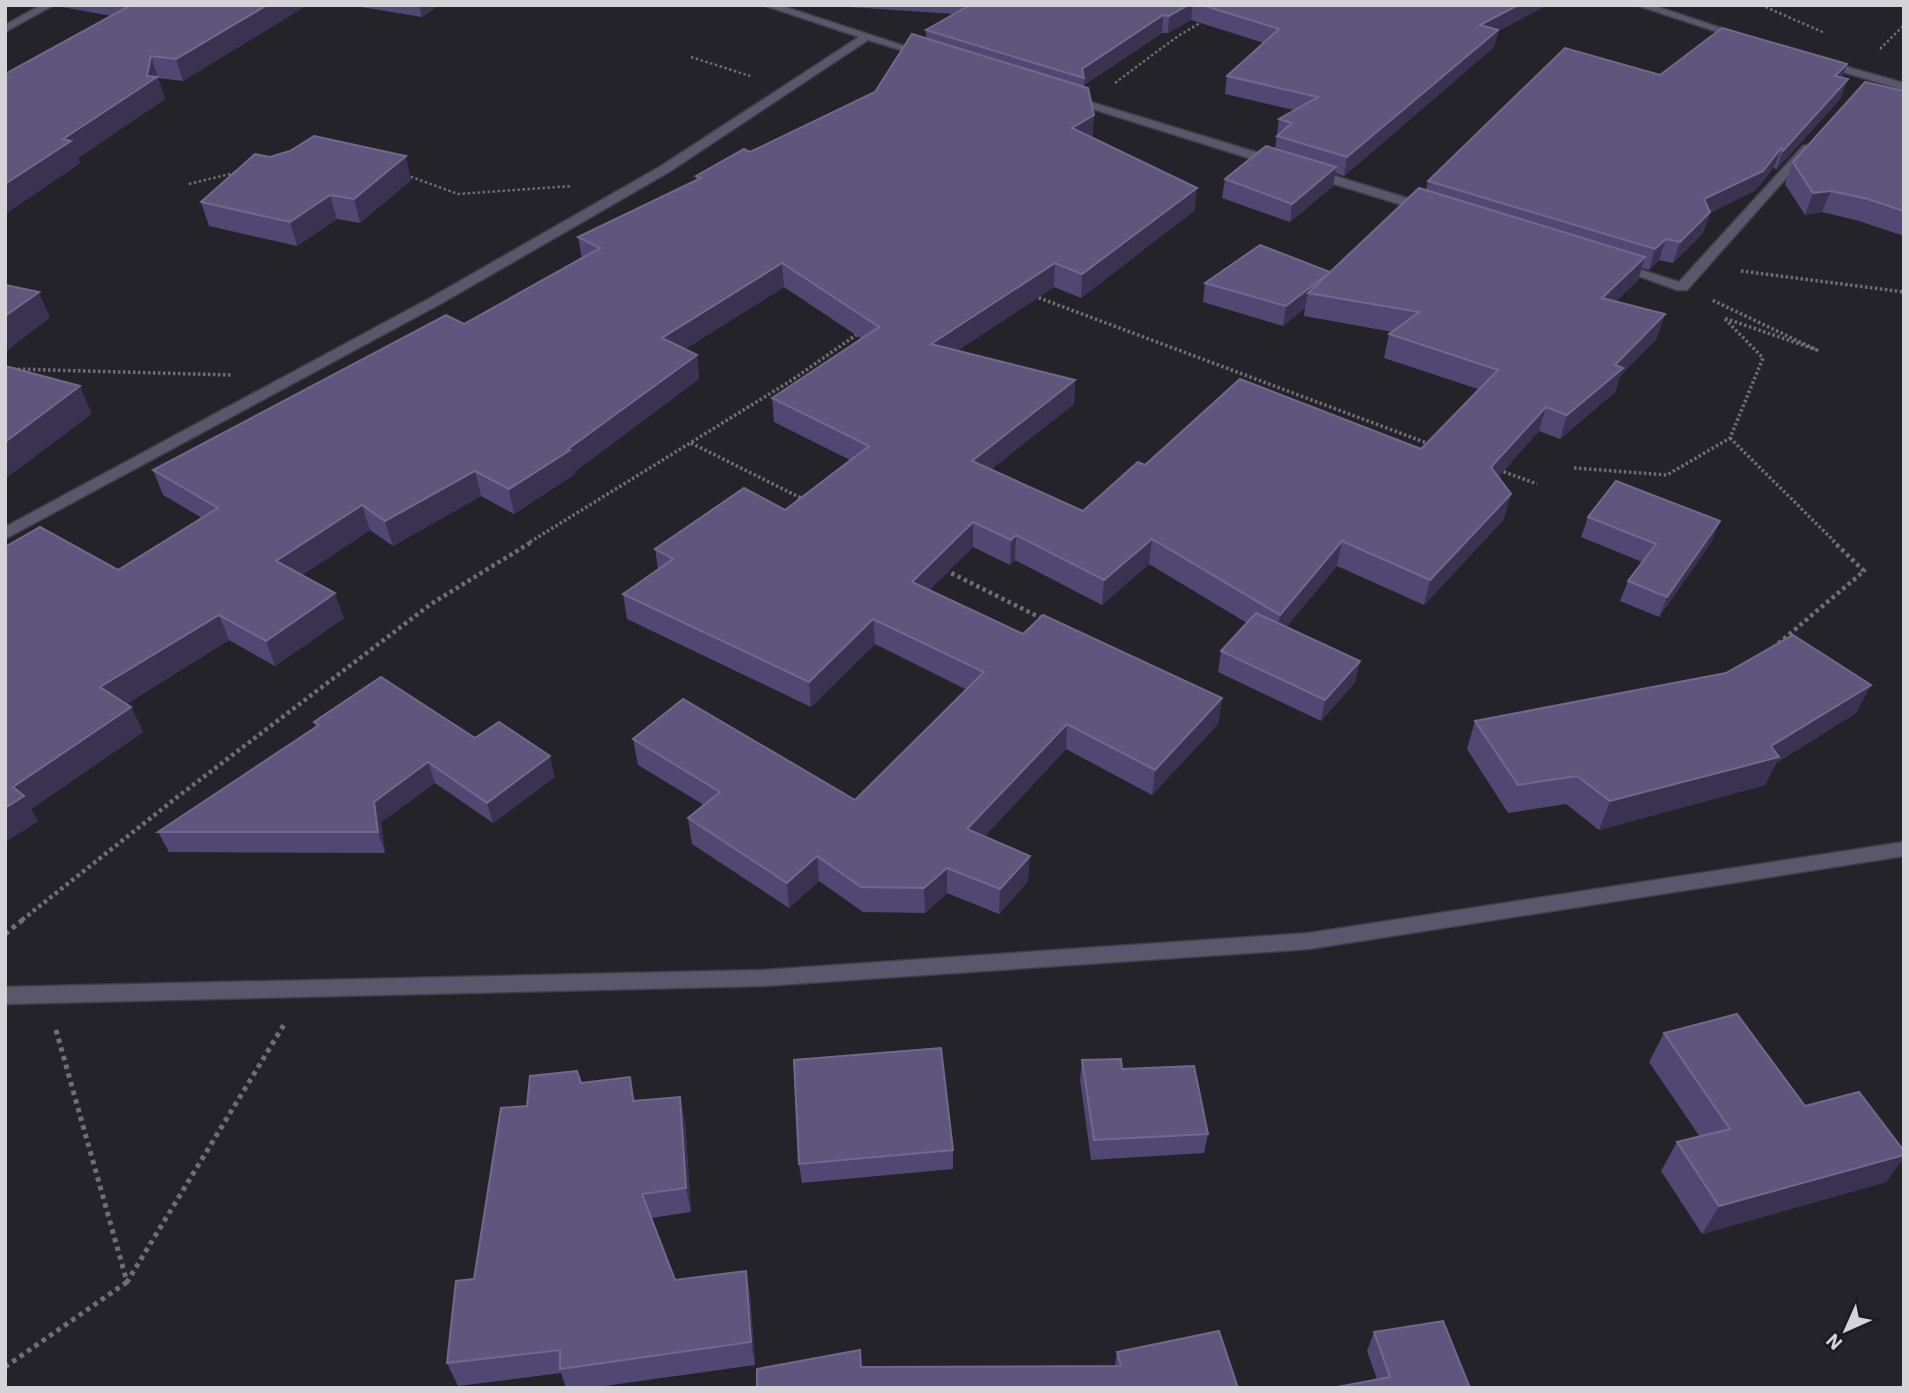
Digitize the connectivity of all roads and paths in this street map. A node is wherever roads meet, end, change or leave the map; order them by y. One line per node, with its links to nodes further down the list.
1 (48, 5): 6 (street)
2 (768, 5): 8 (street)
3 (1641, 5): 9 (street)
4 (1761, 5): 7 (path)
5 (1206, 19): 14 (path)
6 (5, 29)
7 (1828, 34)
8 (867, 36): 11 (street); 17 (street)
9 (1755, 41)
10 (691, 57): 17 (path)
11 (933, 57)
12 (1806, 57): 13 (street)
13 (1870, 77): 15 (street); 16 (street)
14 (1122, 78)
15 (1861, 87)
16 (1904, 87)
17 (789, 88): 34 (street)
18 (1064, 97): 20 (street)
19 (1816, 137): 28 (street)
20 (1290, 166)
21 (1303, 170): 26 (street)
22 (239, 172): 24 (path)
23 (403, 174): 25 (path)
24 (190, 184)
25 (573, 186)
26 (1434, 210)
27 (1604, 263): 29 (street)
28 (1702, 266): 29 (street); 30 (path)
29 (1682, 287): 35 (path)
30 (1904, 292)
31 (1032, 295): 37 (path)
32 (868, 326): 36 (path)
33 (13, 369): 34 (path)
34 (295, 376): 42 (street)
35 (1730, 438): 38 (path); 45 (path)
36 (690, 443): 41 (path); 47 (path)
37 (1433, 446)
38 (1574, 468)
39 (1498, 470): 40 (path)
40 (1537, 485)
41 (813, 504)
42 (5, 534)
43 (936, 565): 44 (path)
44 (1046, 620)
45 (1763, 656)
46 (1904, 849): 48 (street)
47 (5, 934)
48 (306, 989): 49 (street); 51 (path)
49 (46, 995): 50 (street); 51 (path)
50 (5, 996)
51 (127, 1282): 52 (path)
52 (5, 1367)

